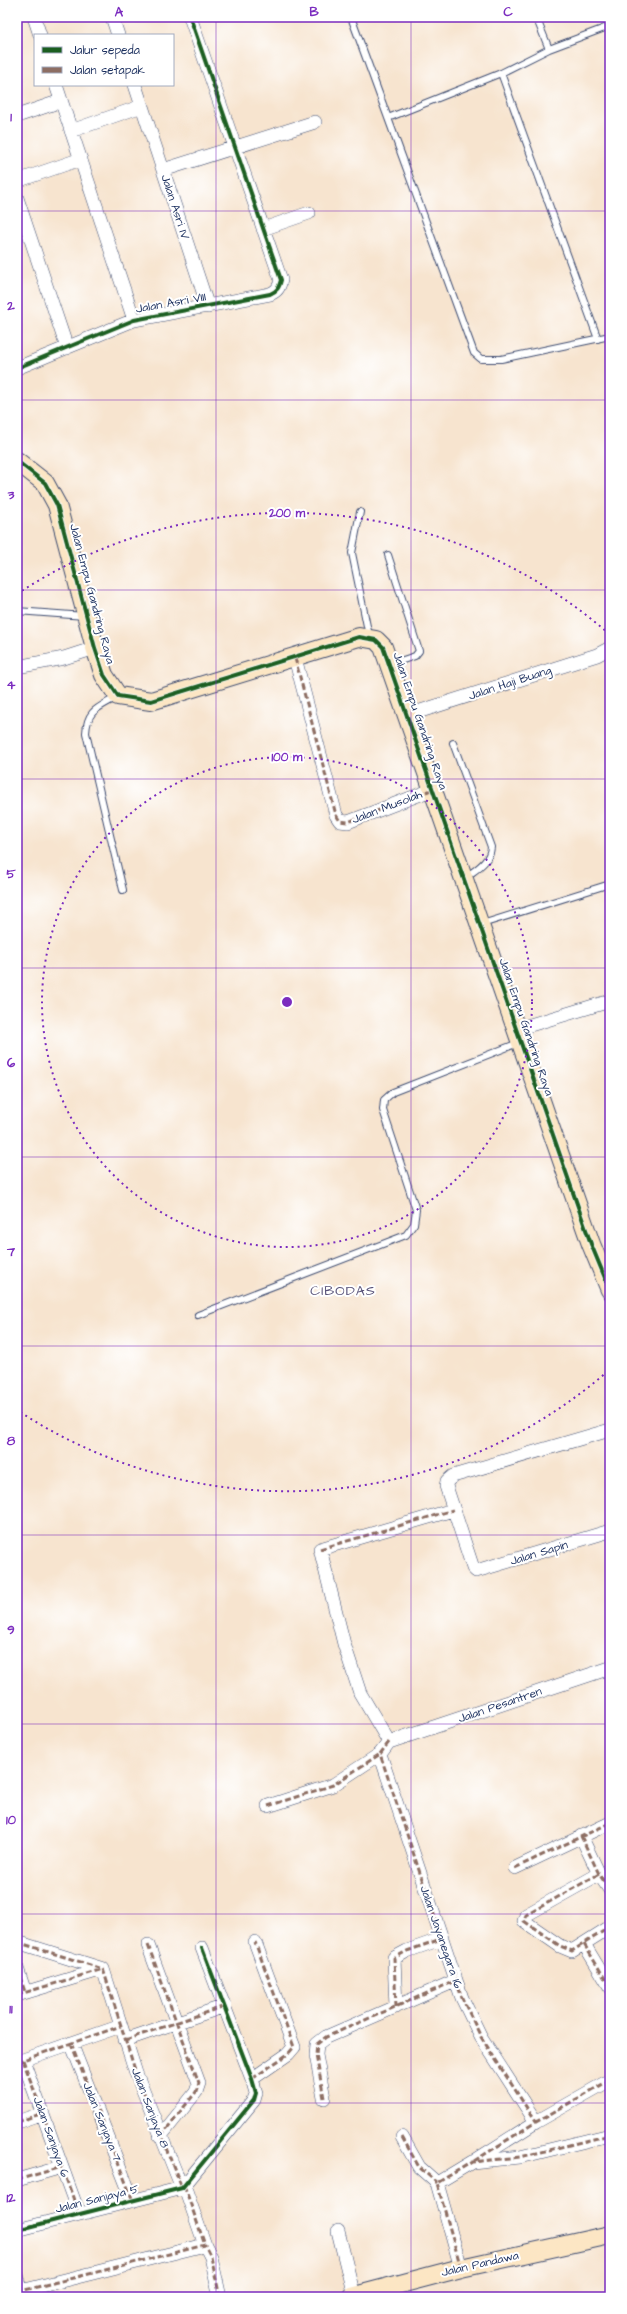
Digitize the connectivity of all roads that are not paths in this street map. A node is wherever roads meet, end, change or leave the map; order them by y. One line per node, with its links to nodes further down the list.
1 (34, 17): 7 (street)
2 (112, 17): 8 (street)
3 (190, 17): 19 (street)
4 (352, 17): 16 (lane)
5 (536, 17): 9 (lane)
6 (610, 26): 9 (lane)
7 (40, 34)
8 (118, 34)
9 (549, 49): 10 (lane)
10 (501, 73): 16 (lane); 29 (lane)
11 (56, 86): 13 (street)
12 (135, 86): 14 (street, Jalan Asri IV)
13 (61, 101): 15 (street); 18 (street)
14 (142, 106): 18 (street); 21 (street, Jalan Asri IV)
15 (17, 116)
16 (388, 118): 29 (lane)
17 (315, 122): 19 (street)
18 (71, 131): 20 (street)
19 (233, 148): 21 (street); 25 (street)
20 (81, 160): 22 (street); 27 (street)
21 (163, 170): 26 (street, Jalan Asri IV)
22 (17, 181)
23 (17, 198): 30 (street)
24 (308, 214): 25 (street)
25 (262, 229): 26 (street, Jalan Asri VIII)
26 (208, 307): 27 (street, Jalan Asri VIII)
27 (134, 320): 30 (street, Jalan Asri VIII)
28 (610, 336): 29 (lane)
29 (598, 340)
30 (67, 348): 31 (street, Jalan Asri VIII)
31 (17, 368)
32 (17, 461): 36 (street, Jalan Empu Gandring Raya)
33 (360, 512): 37 (lane)
34 (388, 555): 41 (lane)
35 (17, 611): 36 (lane)
36 (87, 616): 38 (street, Jalan Empu Gandring Raya)
37 (369, 637): 40 (street); 41 (street, Jalan Empu Gandring Raya)
38 (95, 648): 42 (street); 43 (street, Jalan Empu Gandring Raya)
39 (610, 648): 44 (street, Jalan Haji Buang)
40 (295, 658): 43 (street); 46 (street, Jalan Musolah)
41 (391, 664): 44 (street, Jalan Empu Gandring Raya)
42 (17, 667)
43 (118, 696): 49 (lane)
44 (408, 715): 46 (street, Jalan Empu Gandring Raya)
45 (453, 743): 47 (lane)
46 (434, 789): 47 (street, Jalan Empu Gandring Raya)
47 (464, 879): 50 (street, Jalan Empu Gandring Raya)
48 (610, 884): 50 (lane)
49 (123, 890)
50 (480, 925): 52 (street, Jalan Empu Gandring Raya)
51 (610, 1001): 52 (street)
52 (519, 1036): 53 (street, Jalan Empu Gandring Raya); 54 (lane)
53 (610, 1290)
54 (198, 1315)
55 (610, 1430): 56 (street)
56 (452, 1510): 57 (street, Jalan Sapin); 59 (street)
57 (610, 1531)
58 (610, 1668): 59 (street, Jalan Pesantren)
59 (389, 1742): 60 (street)
60 (380, 1754): 61 (street); 68 (street, Jalan Jayanegara 16)
61 (268, 1806)
62 (610, 1823): 63 (street)
63 (581, 1836): 64 (street); 65 (street)
64 (515, 1868)
65 (599, 1874): 66 (street); 71 (street)
66 (610, 1890)
67 (610, 1927): 71 (street)
68 (441, 1939): 76 (street, Jalan Jayanegara 16); 80 (street)
69 (17, 1942): 75 (street)
70 (255, 1942): 86 (street)
71 (584, 1944): 77 (street)
72 (148, 1945): 81 (street)
73 (202, 1948): 79 (street)
74 (17, 1968): 78 (street)
75 (103, 1969): 78 (street); 82 (street, Jalan Sanjaya 8)
76 (455, 1980): 80 (street); 91 (street, Jalan Jayanegara 16)
77 (610, 1987)
78 (21, 1994)
79 (225, 2006): 81 (street); 86 (street)
80 (396, 2007): 88 (street)
81 (178, 2023): 83 (street); 93 (street)
82 (121, 2026): 83 (street, Jalan Sanjaya 8); 84 (street)
83 (125, 2040): 93 (street, Jalan Sanjaya 8)
84 (71, 2043): 85 (street); 100 (street, Jalan Sanjaya 7)
85 (20, 2061): 89 (street, Jalan Sanjaya 6)
86 (252, 2078): 99 (street)
87 (610, 2080): 91 (street)
88 (324, 2098)
89 (43, 2113): 90 (street); 96 (street, Jalan Sanjaya 6)
90 (17, 2122)
91 (536, 2122): 95 (street)
92 (610, 2135): 95 (street)
93 (160, 2137): 99 (street, Jalan Sanjaya 8)
94 (402, 2137): 98 (street)
95 (472, 2162): 98 (street)
96 (62, 2167): 97 (street); 101 (street, Jalan Sanjaya 6)
97 (17, 2180)
98 (436, 2183): 106 (street)
99 (183, 2187): 100 (street, Jalan Sanjaya 5); 105 (street, Jalan Sanjaya 8)
100 (133, 2201): 101 (street, Jalan Sanjaya 5)
101 (79, 2214): 102 (street, Jalan Sanjaya 5)
102 (17, 2230)
103 (338, 2231): 111 (street)
104 (610, 2235): 106 (street, Jalan Pandawa)
105 (205, 2245): 108 (street); 110 (street, Jalan Sanjaya 8)
106 (461, 2268): 109 (street, Jalan Pandawa)
107 (17, 2275): 108 (street)
108 (23, 2293)
109 (375, 2294): 111 (street, Jalan Pandawa)
110 (220, 2297)
111 (353, 2297)

